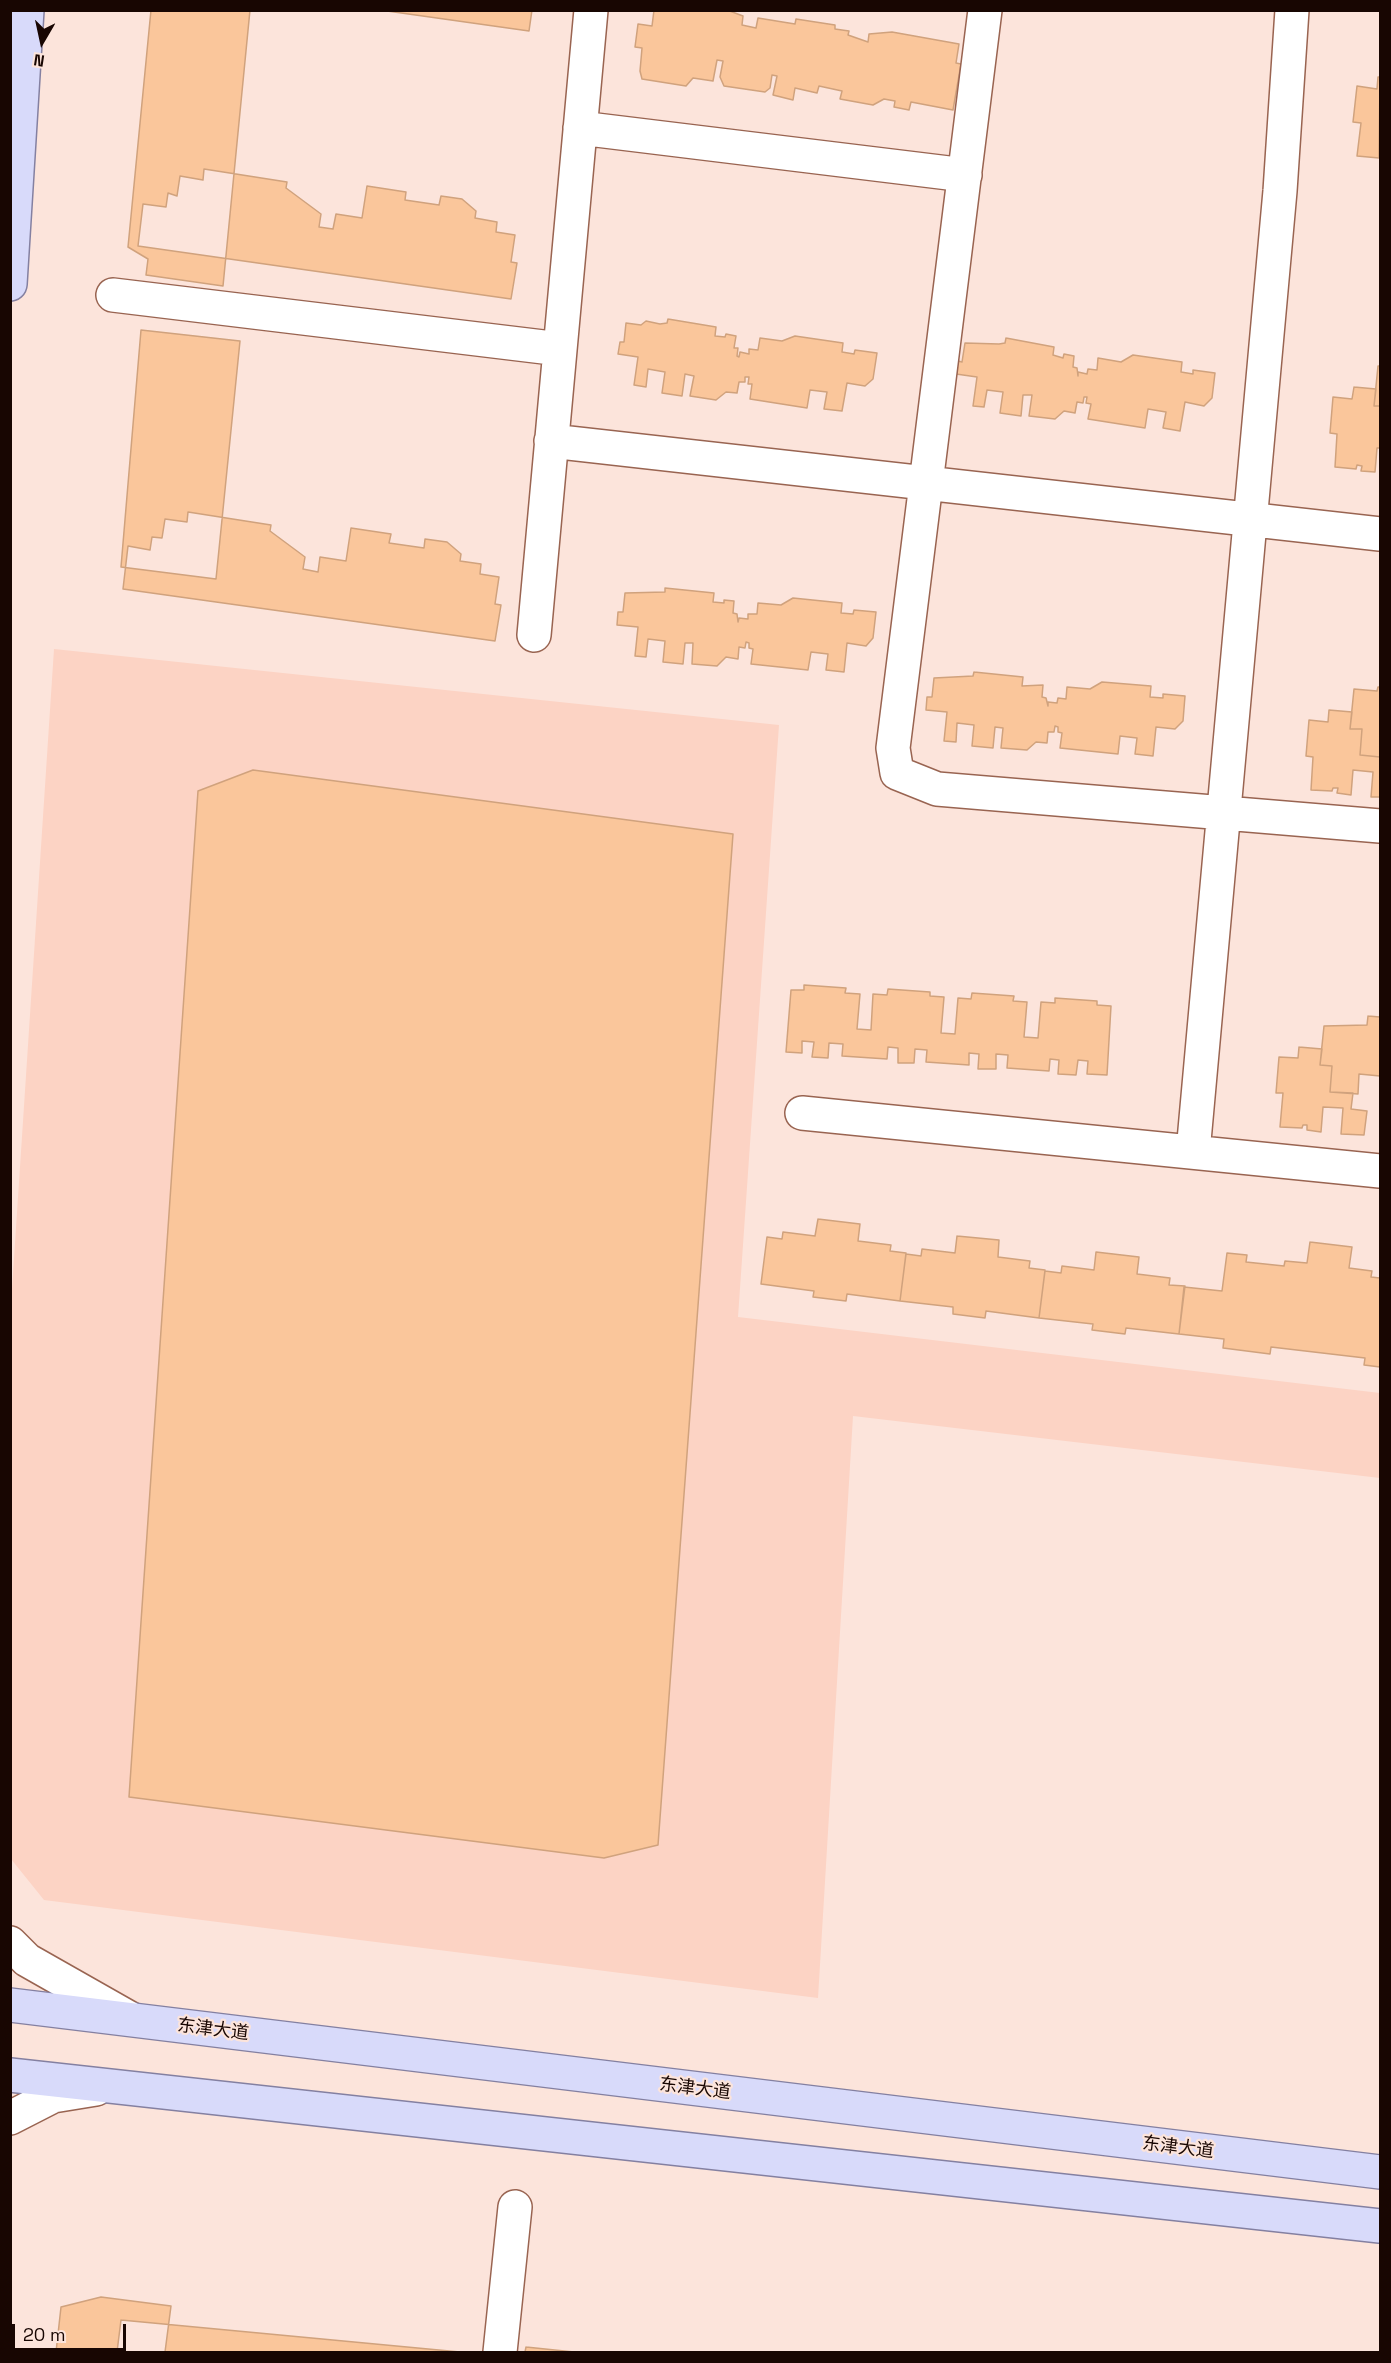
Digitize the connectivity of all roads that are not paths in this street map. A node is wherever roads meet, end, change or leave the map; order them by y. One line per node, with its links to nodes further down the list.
1 (27, 10): 7 (main road)
2 (591, 10): 5 (street)
3 (985, 10): 6 (street)
4 (1292, 10): 15 (street)
5 (580, 128): 6 (street); 9 (street)
6 (965, 175): 13 (street)
7 (10, 284)
8 (113, 295): 9 (street)
9 (560, 349): 10 (street)
10 (551, 441): 11 (street); 12 (street)
11 (1380, 534)
12 (534, 635)
13 (1380, 826)
14 (802, 1113): 15 (street)
15 (1193, 1152): 16 (street)
16 (1380, 1172)
17 (10, 1943): 19 (street)
18 (10, 2005): 19 (main road, 东津大道)
19 (136, 2021): 23 (main road, 东津大道)
20 (10, 2075): 21 (main road)
21 (112, 2086): 22 (street); 25 (main road)
22 (10, 2118)
23 (1380, 2172)
24 (515, 2207): 26 (street)
25 (1380, 2226)
26 (500, 2352)

